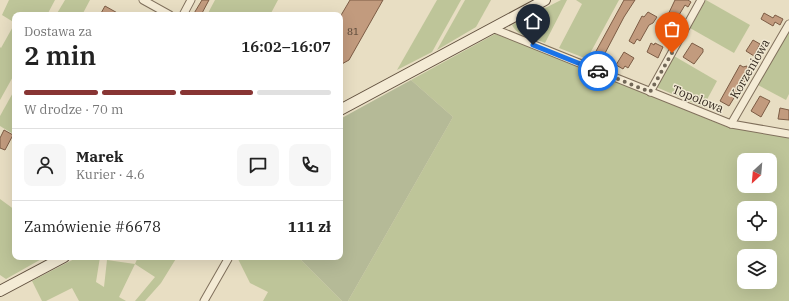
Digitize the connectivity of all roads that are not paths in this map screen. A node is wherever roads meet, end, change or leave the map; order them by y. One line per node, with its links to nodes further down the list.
1 (143, 0): 5 (street)
2 (191, 0): 6 (street)
3 (545, 0): 8 (main road)
4 (701, 0): 9 (street)
5 (165, 12)
6 (184, 12)
7 (789, 24): 11 (street, Korzeniowa)
8 (492, 28): 9 (street, Topolowa); 10 (main road)
9 (650, 92): 11 (street, Topolowa)
10 (343, 108)
11 (731, 124): 12 (street, Topolowa)
12 (789, 134)
13 (58, 260): 15 (main road)
14 (227, 260): 16 (street)
15 (0, 291)
16 (204, 301)

